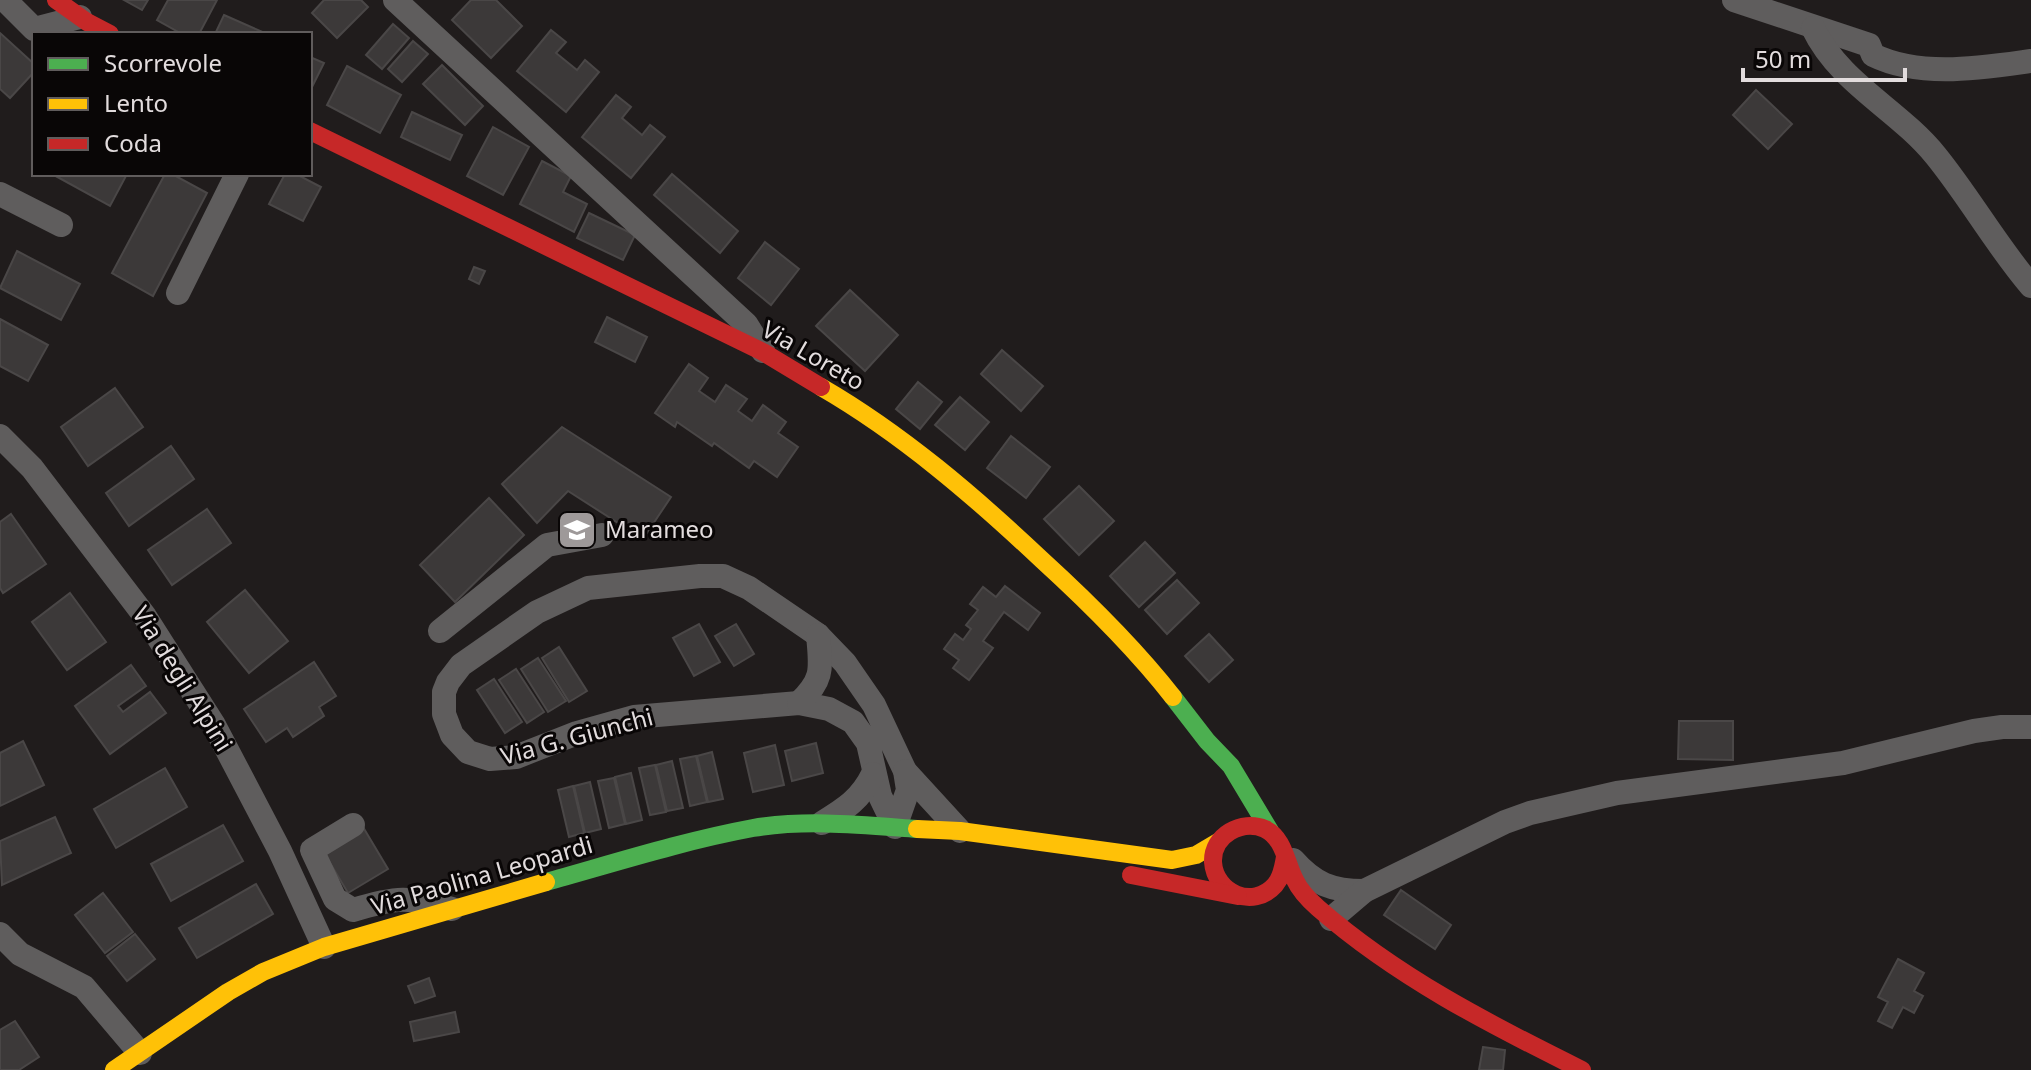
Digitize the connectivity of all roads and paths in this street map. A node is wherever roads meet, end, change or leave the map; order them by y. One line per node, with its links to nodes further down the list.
1 (5, 0): 4 (street)
2 (395, 0): 12 (street)
3 (1734, 0): 5 (street)
4 (66, 6): 6 (main road)
5 (1813, 28): 7 (street); 13 (street)
6 (107, 32)
7 (2031, 61)
8 (312, 132): 15 (main road, Via Loreto)
9 (236, 176): 14 (street)
10 (0, 194): 11 (street)
11 (61, 225)
12 (676, 259): 15 (street); 16 (street)
13 (2031, 286)
14 (178, 293)
15 (670, 308): 16 (main road, Via Loreto)
16 (763, 352): 23 (main road, Via Loreto)
17 (0, 436): 41 (street, Via degli Alpini)
18 (602, 535): 19 (street)
19 (440, 631)
20 (818, 635): 21 (street); 21 (street, Via G. Giunchi); 24 (street, Via G. Giunchi)
21 (799, 703): 25 (street, Via G. Giunchi)
22 (2031, 727): 34 (street)
23 (1207, 741): 30 (main road, Via Loreto); 31 (main road, Via Loreto)
24 (905, 771): 28 (street); 29 (street, Via G. Giunchi)
25 (873, 774): 26 (street); 28 (street, Via G. Giunchi)
26 (822, 823): 28 (main road, Via Paolina Leopardi); 37 (main road, Via Paolina Leopardi)
27 (353, 825): 37 (street)
28 (895, 827): 29 (main road, Via Paolina Leopardi); 32 (main road, Via Paolina Leopardi)
29 (960, 831): 30 (main road, Via Paolina Leopardi)
30 (1223, 837): 31 (main road); 35 (main road)
31 (1279, 846): 34 (street); 35 (main road); 39 (main road, Via Loreto)
32 (1085, 867)
33 (1116, 873): 35 (main road)
34 (1364, 891): 39 (street)
35 (1246, 897): 36 (main road)
36 (1275, 907)
37 (454, 910): 41 (main road, Via Paolina Leopardi)
38 (1297, 914): 39 (main road)
39 (1331, 919): 44 (main road, Via Loreto)
40 (0, 934): 42 (street)
41 (324, 947): 42 (main road, Via Paolina Leopardi)
42 (140, 1053): 43 (main road, Via Paolina Leopardi)
43 (114, 1070)
44 (1582, 1070)

